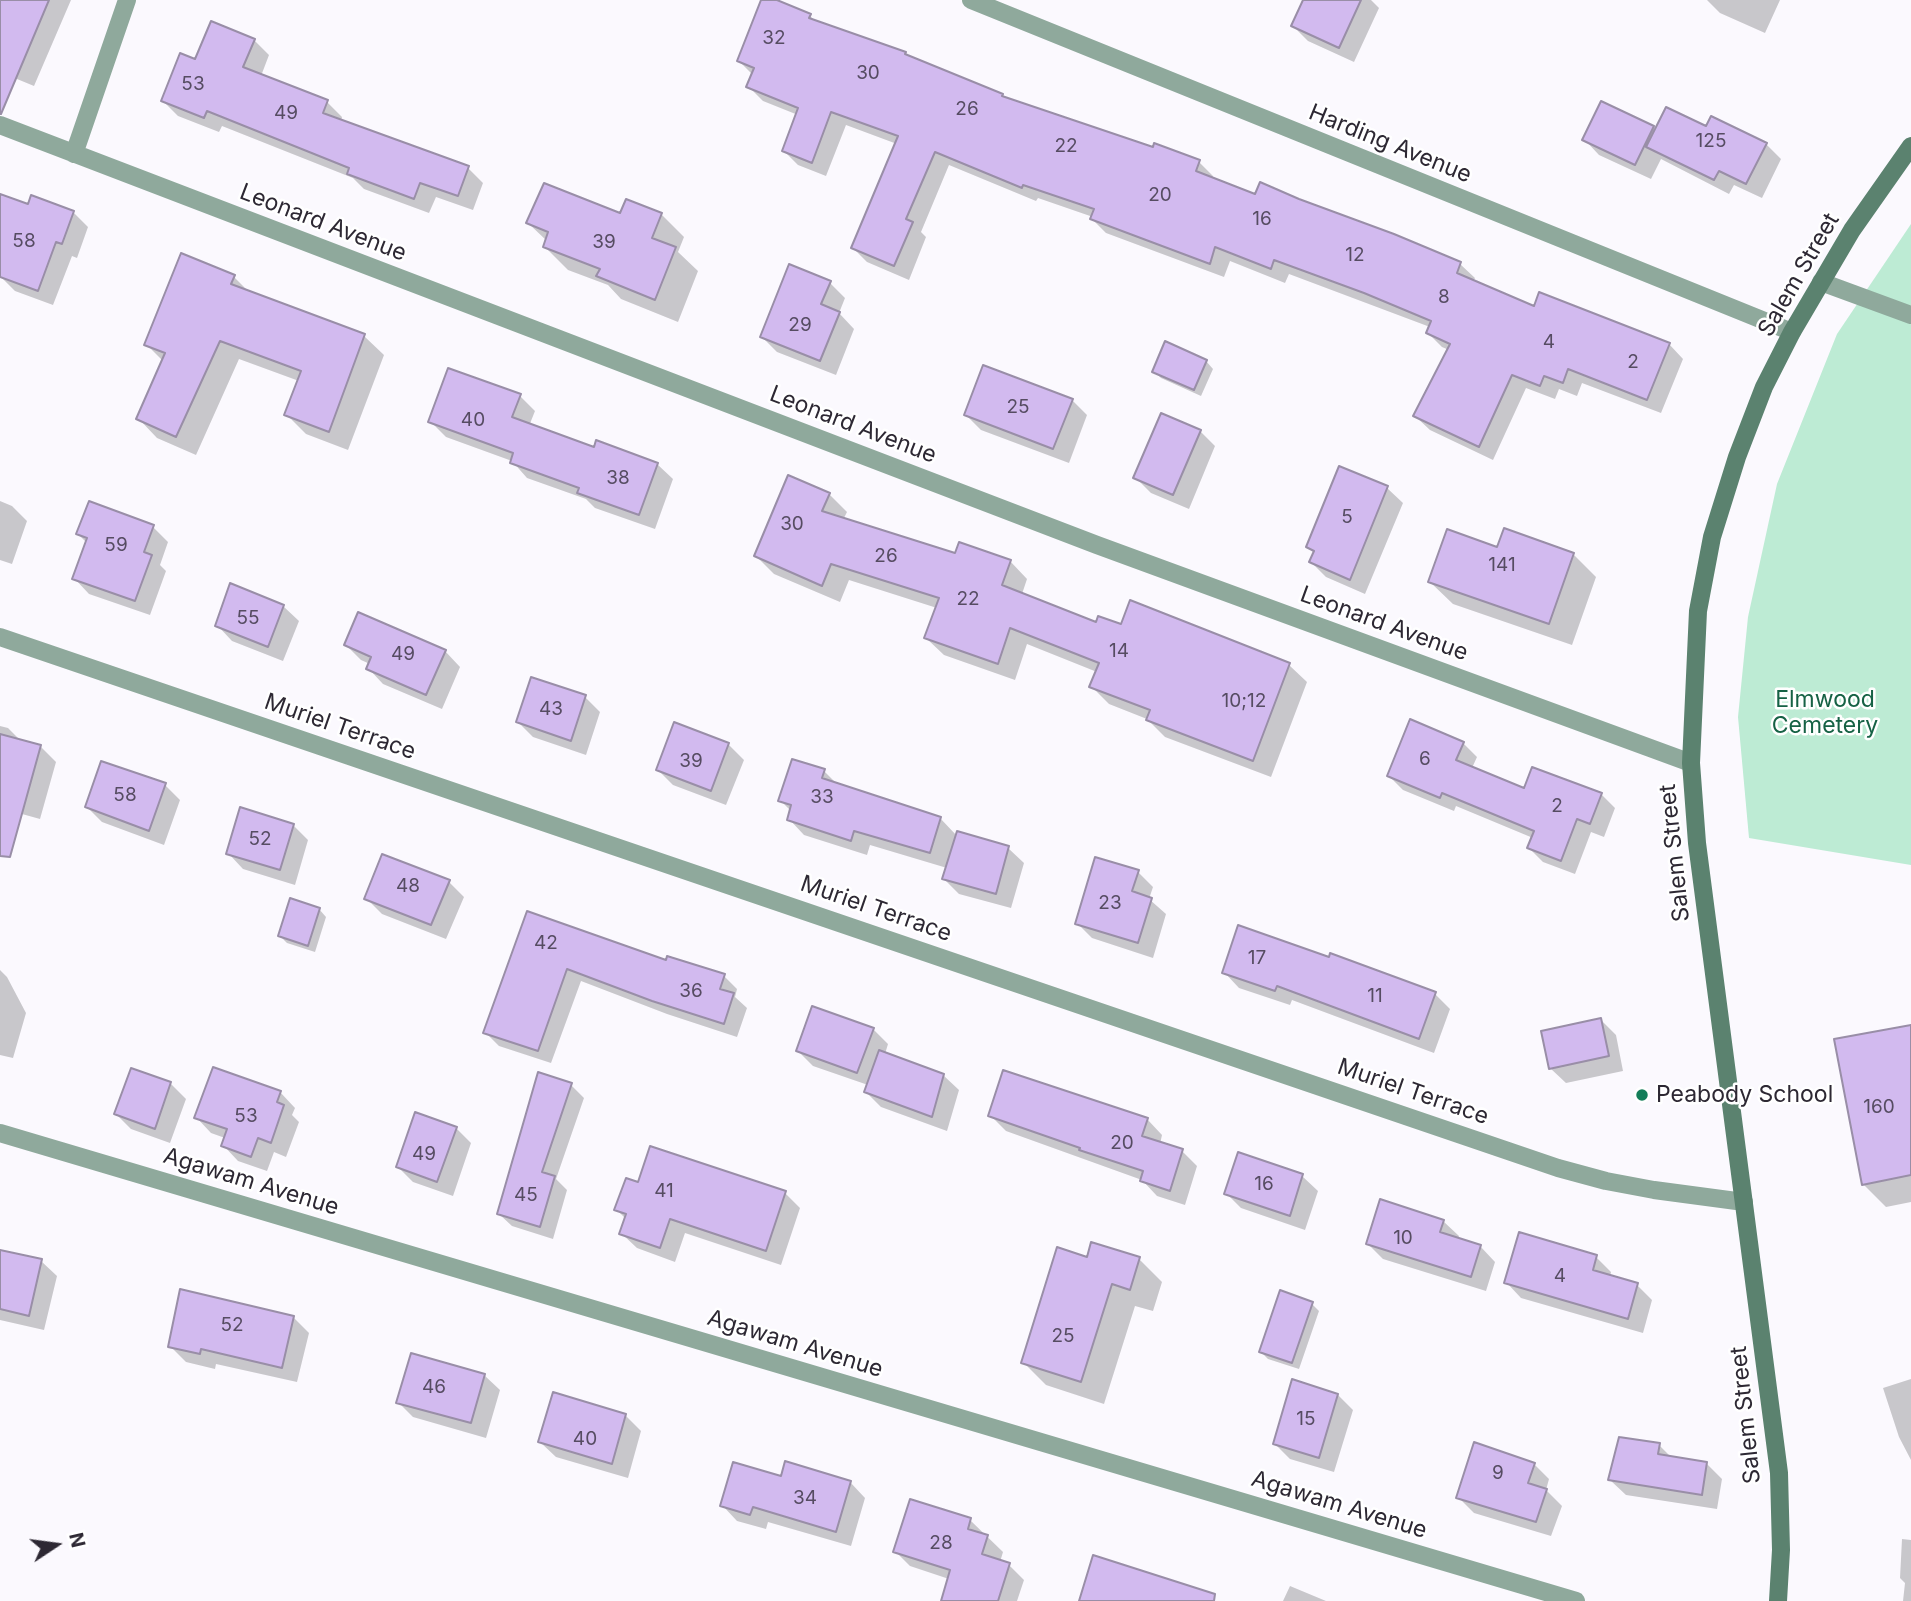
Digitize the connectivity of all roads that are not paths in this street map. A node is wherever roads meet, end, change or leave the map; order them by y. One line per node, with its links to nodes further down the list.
1 (127, 0): 5 (street)
2 (971, 0): 8 (street, Harding Avenue)
3 (0, 125): 5 (street, Leonard Avenue)
4 (1911, 146): 6 (main road, Salem Street)
5 (74, 154): 10 (street, Leonard Avenue)
6 (1821, 282): 7 (street); 8 (main road, Salem Street)
7 (1911, 315)
8 (1792, 332): 10 (main road, Salem Street)
9 (0, 636): 12 (street, Muriel Terrace)
10 (1691, 763): 12 (main road, Salem Street)
11 (0, 1133): 13 (street, Agawam Avenue)
12 (1744, 1202): 14 (main road, Salem Street)
13 (1576, 1601)
14 (1777, 1601)

